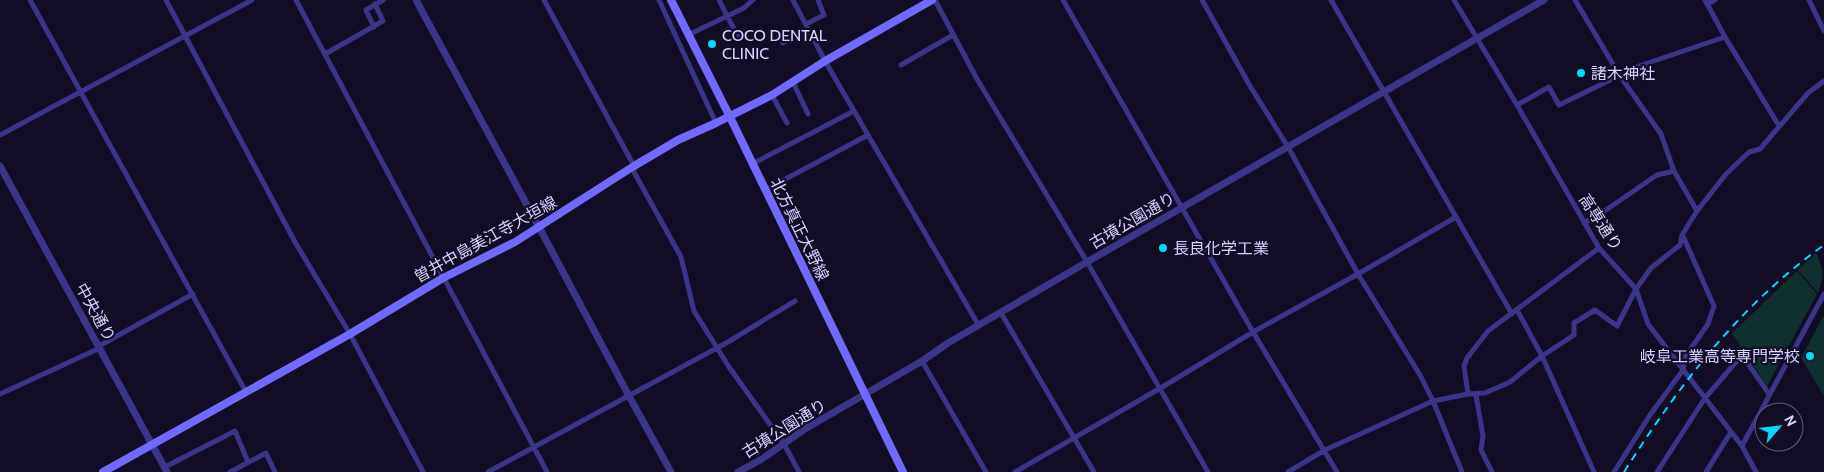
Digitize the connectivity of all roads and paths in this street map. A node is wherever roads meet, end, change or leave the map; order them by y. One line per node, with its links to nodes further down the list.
1 (30, 0): 42 (street)
2 (166, 0): 31 (street)
3 (252, 0): 31 (street)
4 (296, 0): 36 (street)
5 (383, 0): 24 (street)
6 (416, 0): 64 (street)
7 (544, 0): 57 (street)
8 (659, 0): 49 (street)
9 (672, 0): 30 (main road, 北方真正大野線)
10 (719, 0): 25 (street)
11 (753, 0): 25 (street)
12 (794, 0): 26 (street)
13 (818, 0): 26 (street)
14 (933, 0): 29 (street); 37 (main road, 曽井中島美江寺大垣線)
15 (1063, 0): 60 (street)
16 (1202, 0): 54 (street)
17 (1331, 0): 43 (street)
18 (1454, 0): 34 (street, 高専通り)
19 (1544, 0): 34 (street, 古墳公園通り)
20 (1575, 0): 39 (street)
21 (1715, 0): 23 (street)
22 (1808, 0): 28 (street)
23 (1706, 2): 33 (street)
24 (375, 4): 27 (street); 27 (street)
25 (727, 16): 30 (street); 32 (street)
26 (807, 26): 35 (street); 37 (street)
27 (374, 27): 36 (street)
28 (1824, 31)
29 (953, 34): 38 (street); 67 (street)
30 (688, 35): 48 (main road, 北方真正大野線)
31 (186, 36): 42 (street); 78 (street)
32 (738, 37)
33 (1725, 38): 39 (street); 51 (street)
34 (1476, 39): 43 (street, 古墳公園通り); 45 (street, 高専通り)
35 (783, 43)
36 (325, 54): 69 (street)
37 (825, 61): 41 (main road, 曽井中島美江寺大垣線); 46 (street)
38 (901, 65)
39 (1620, 76): 45 (street); 58 (street)
40 (1824, 81): 51 (street)
41 (793, 82): 44 (main road, 曽井中島美江寺大垣線); 47 (street)
42 (81, 91): 52 (street); 71 (street)
43 (1384, 91): 54 (street, 古墳公園通り); 62 (street)
44 (772, 95): 48 (main road, 曽井中島美江寺大垣線); 50 (street)
45 (1517, 105): 63 (street, 高専通り)
46 (854, 111): 53 (street); 55 (street)
47 (808, 114)
48 (730, 117): 49 (main road, 曽井中島美江寺大垣線); 55 (main road, 北方真正大野線)
49 (716, 123): 57 (main road, 曽井中島美江寺大垣線)
50 (787, 123)
51 (1779, 126): 61 (street)
52 (0, 135)
53 (868, 136): 59 (street); 76 (street)
54 (1288, 147): 60 (street, 古墳公園通り); 68 (street)
55 (752, 164): 59 (main road, 北方真正大野線)
56 (0, 166): 79 (street, 中央通り)
57 (634, 166): 64 (main road, 曽井中島美江寺大垣線); 80 (street)
58 (1674, 171): 61 (street); 63 (street)
59 (765, 190): 87 (main road, 北方真正大野線)
60 (1183, 208): 67 (street, 古墳公園通り); 77 (street)
61 (1697, 211): 65 (street)
62 (1456, 218): 68 (street); 74 (street)
63 (1584, 222): 66 (street, 高専通り)
64 (539, 226): 69 (main road, 曽井中島美江寺大垣線); 91 (street)
65 (1682, 235): 70 (street); 83 (street)
66 (1599, 248): 70 (street, 高専通り); 74 (street)
67 (1087, 262): 75 (street, 古墳公園通り); 84 (street)
68 (1358, 274): 77 (street); 93 (street)
69 (443, 278): 78 (main road, 曽井中島美江寺大垣線); 99 (street)
70 (1636, 289): 81 (street); 83 (street, 高専通り)
71 (193, 294): 79 (street); 85 (street)
72 (1824, 294): 90 (street)
73 (795, 301): 80 (street)
74 (1514, 312): 81 (street); 88 (street)
75 (1001, 313): 76 (street, 古墳公園通り); 95 (street)
76 (979, 326): 82 (street, 古墳公園通り)
77 (1253, 332): 84 (street); 100 (street)
78 (350, 334): 85 (main road, 曽井中島美江寺大垣線); 106 (street)
79 (100, 347): 86 (street); 96 (street, 中央通り)
80 (717, 348): 91 (street); 97 (street)
81 (1542, 356): 89 (street); 121 (street)
82 (922, 361): 87 (street, 古墳公園通り); 113 (street)
83 (1683, 370): 92 (street, 高専通り); 122 (street)
84 (1159, 389): 95 (street); 116 (street)
85 (246, 392): 96 (main road, 曽井中島美江寺大垣線)
86 (0, 394)
87 (866, 394): 97 (street, 古墳公園通り); 112 (main road, 北方真正大野線)
88 (1468, 394): 89 (street); 93 (street)
89 (1476, 394): 120 (street)
90 (1769, 394): 92 (street); 98 (street)
91 (629, 396): 99 (street); 109 (street)
92 (1705, 398): 94 (street, 高専通り); 123 (street)
93 (1433, 401): 100 (street); 119 (street)
94 (1731, 432): 98 (street, 高専通り); 124 (street)
95 (1074, 437): 114 (street); 115 (street)
96 (152, 443): 102 (street, 中央通り); 103 (main road, 曽井中島美江寺大垣線)
97 (784, 444): 110 (street, 古墳公園通り); 111 (street)
98 (1742, 446): 125 (street, 高専通り)
99 (534, 447): 107 (street); 108 (street)
100 (1325, 450): 117 (street); 118 (street)
101 (248, 462): 102 (street); 104 (street); 105 (street)
102 (166, 470)
103 (103, 472)
104 (230, 472)
105 (276, 472)
106 (423, 472)
107 (488, 472)
108 (547, 472)
109 (671, 472)
110 (738, 472)
111 (799, 472)
112 (902, 472)
113 (986, 472)
114 (1014, 472)
115 (1094, 472)
116 (1208, 472)
117 (1288, 472)
118 (1337, 472)
119 (1462, 472)
120 (1492, 472)
121 (1594, 472)
122 (1614, 472)
123 (1657, 472)
124 (1706, 472)
125 (1756, 472)

